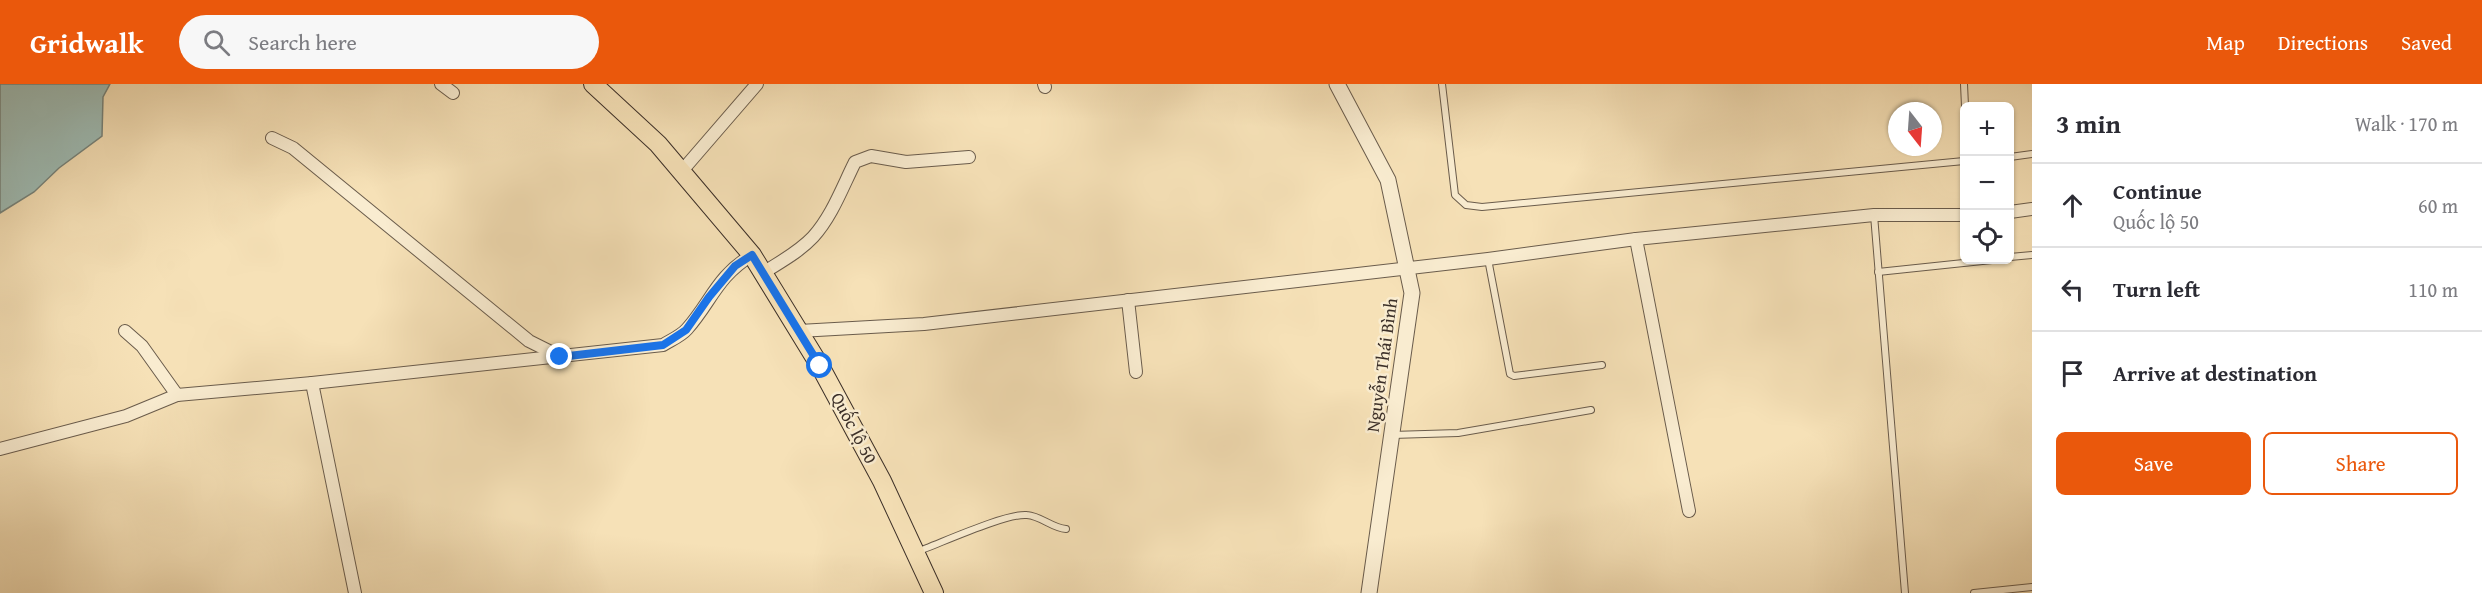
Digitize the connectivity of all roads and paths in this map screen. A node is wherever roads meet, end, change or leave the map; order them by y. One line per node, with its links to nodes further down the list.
1 (441, 84): 7 (street)
2 (592, 84): 14 (main road, Quốc lộ 50)
3 (757, 84): 14 (street)
4 (1337, 84): 25 (street, Nguyễn Thái Bình)
5 (1442, 84): 13 (lane)
6 (1964, 84): 8 (lane)
7 (453, 93)
8 (1965, 102)
9 (272, 138): 31 (street)
10 (2032, 154): 11 (lane)
11 (2014, 156)
12 (969, 157): 27 (street)
13 (1960, 161)
14 (681, 172): 20 (main road, Quốc lộ 50)
15 (2032, 209): 16 (street)
16 (2014, 211)
17 (1874, 215): 18 (street); 19 (street); 26 (lane)
18 (1960, 215)
19 (1636, 238): 23 (street); 39 (street)
20 (752, 255): 27 (main road, Quốc lộ 50); 31 (street)
21 (2032, 255): 22 (lane)
22 (2014, 257)
23 (1488, 259): 25 (street); 32 (lane)
24 (1960, 263): 26 (lane)
25 (1407, 268): 28 (street); 37 (street, Nguyễn Thái Bình)
26 (1878, 272): 46 (lane)
27 (763, 273): 30 (main road, Quốc lộ 50)
28 (1128, 300): 30 (street); 33 (street)
29 (125, 331): 35 (street)
30 (799, 331): 41 (main road, Quốc lộ 50)
31 (560, 357): 34 (street)
32 (1602, 365)
33 (1136, 372)
34 (312, 383): 35 (street); 43 (street)
35 (177, 395): 38 (street)
36 (1591, 410): 37 (lane)
37 (1392, 435): 45 (street, Nguyễn Thái Bình)
38 (0, 448)
39 (1689, 511)
40 (1066, 529): 41 (lane)
41 (915, 553): 44 (main road, Quốc lộ 50)
42 (2032, 587): 47 (lane)
43 (355, 593)
44 (934, 593)
45 (1369, 593)
46 (1905, 593)
47 (1974, 593)

